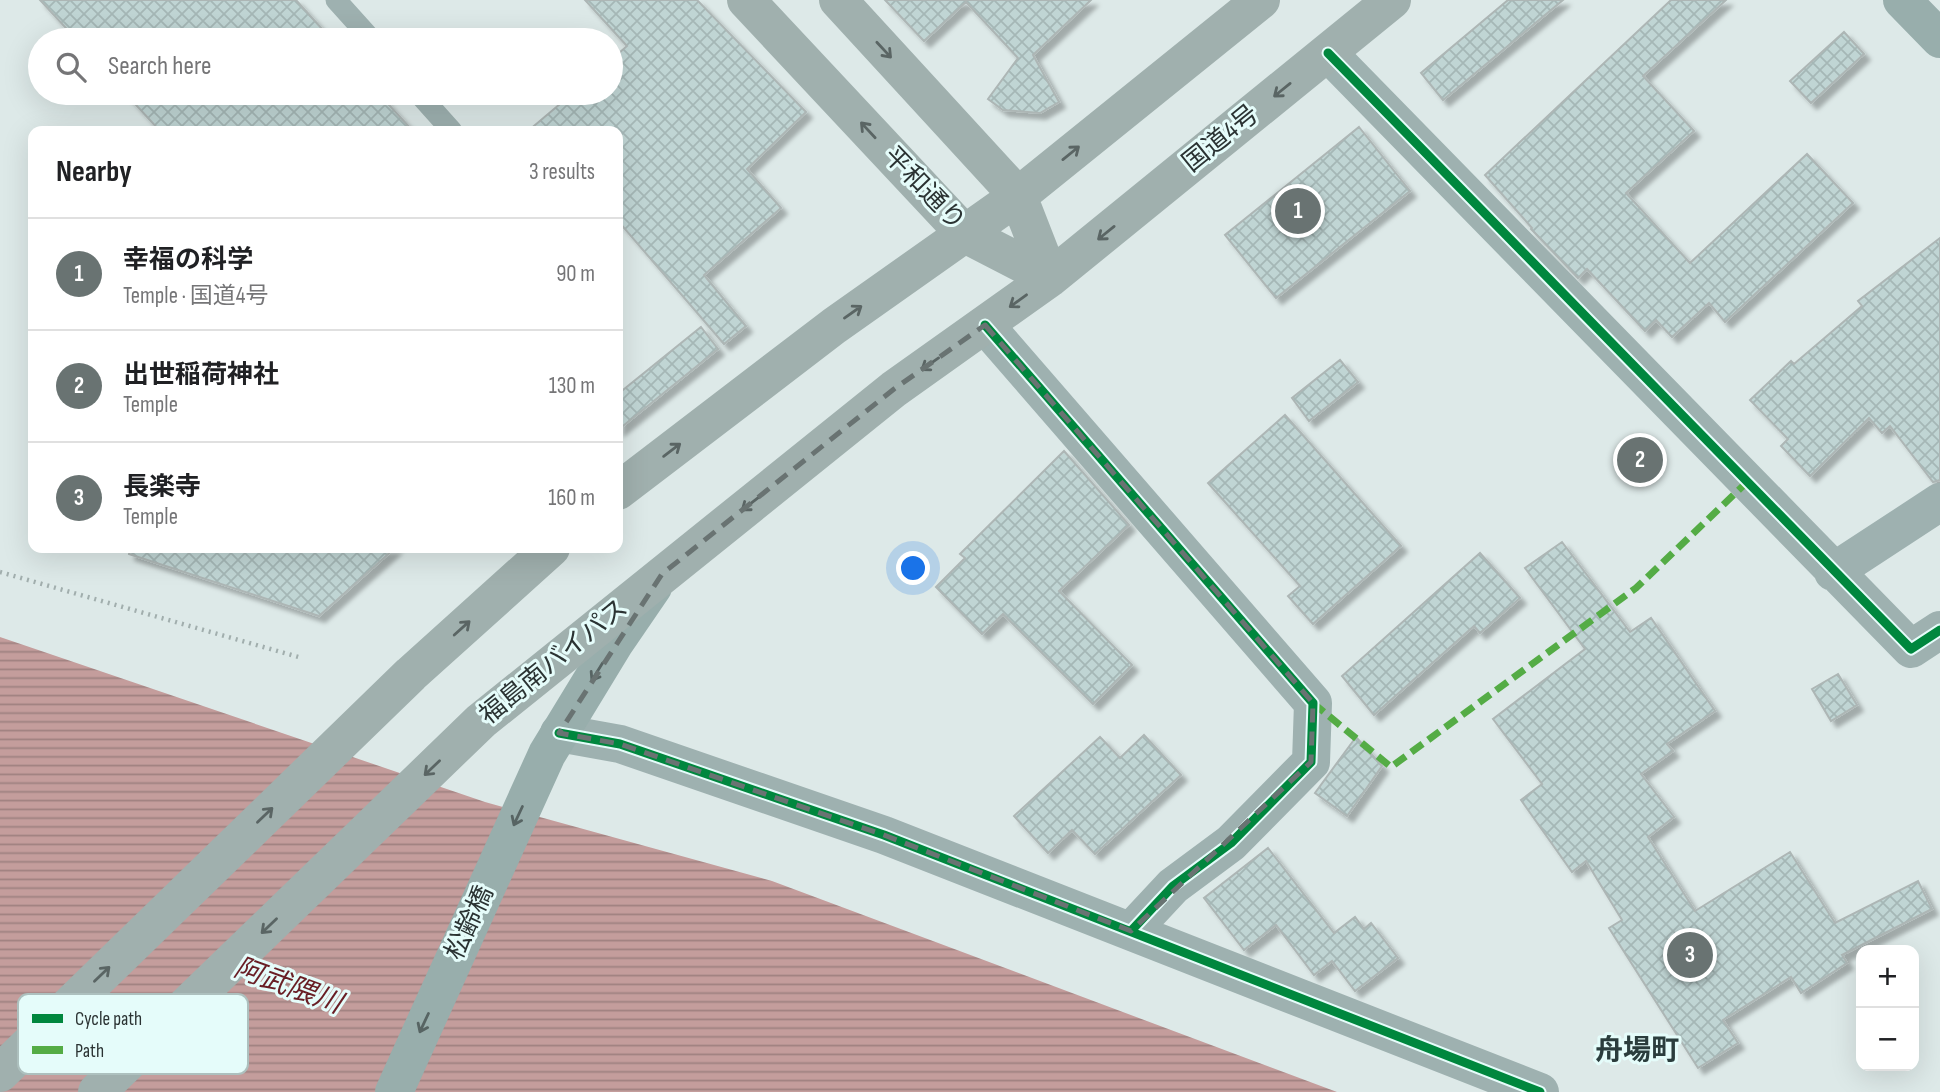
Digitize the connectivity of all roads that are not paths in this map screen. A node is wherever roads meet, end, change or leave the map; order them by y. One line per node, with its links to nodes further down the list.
1 (336, 0): 7 (lane)
2 (746, 0): 13 (highway, 平和通り, one-way to 2)
3 (838, 0): 12 (highway, one-way to 12)
4 (1261, 0): 12 (highway, one-way to 4)
5 (1392, 0): 9 (highway, 国道4号)
6 (1902, 0): 8 (main road)
7 (361, 28)
8 (1940, 39)
9 (1328, 53): 14 (highway, 国道4号, one-way to 14); 19 (street)
10 (429, 105): 11 (lane)
11 (448, 126)
12 (1018, 196): 13 (highway); 14 (highway)
13 (965, 234): 14 (highway, 平和通り); 16 (highway, one-way to 13)
14 (1050, 278): 15 (highway, 福島南バイパス, one-way to 15)
15 (985, 325): 20 (highway, 福島南バイパス, one-way to 20); 23 (street)
16 (623, 487)
17 (1940, 502): 19 (street)
18 (545, 553): 24 (highway, one-way to 18)
19 (1833, 572): 21 (street)
20 (662, 574): 22 (main road, 松齢橋, one-way to 22); 25 (highway, 福島南バイパス, one-way to 25)
21 (1940, 630)
22 (553, 743): 23 (street); 30 (main road, 松齢橋, one-way to 30)
23 (1131, 931): 31 (street)
24 (81, 994)
25 (198, 994)
26 (18, 1056): 27 (highway, one-way to 26)
27 (0, 1073)
28 (116, 1074): 29 (highway, 福島南バイパス, one-way to 29)
29 (97, 1092)
30 (394, 1092)
31 (1540, 1092)

